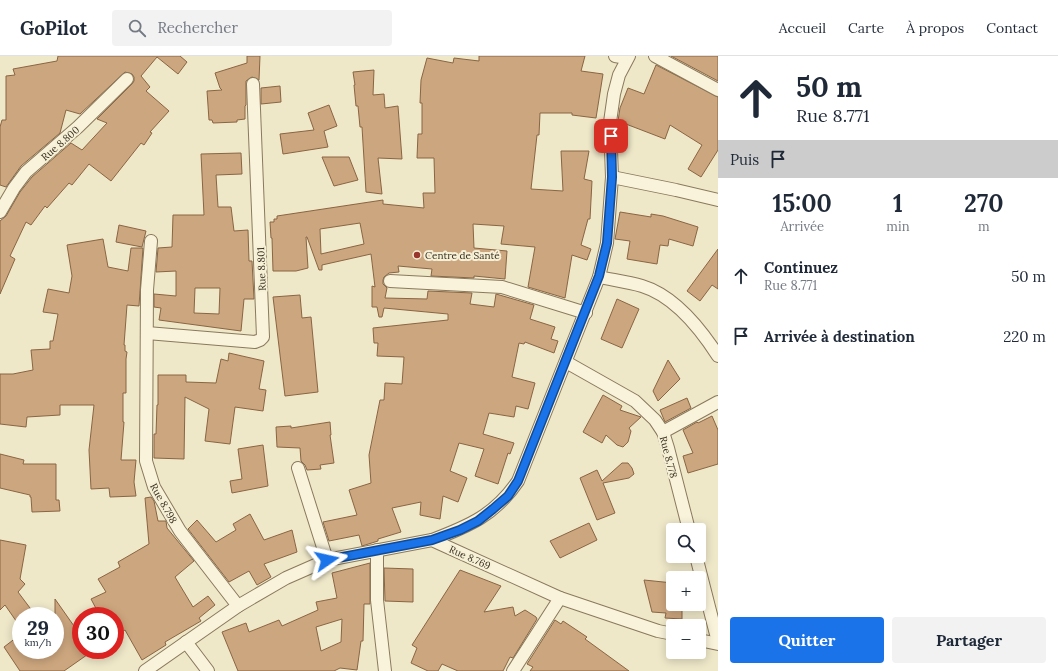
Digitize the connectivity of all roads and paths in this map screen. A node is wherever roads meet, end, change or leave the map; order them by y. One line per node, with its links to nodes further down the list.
1 (615, 56): 3 (street)
2 (655, 56): 6 (street)
3 (628, 57): 7 (street)
4 (127, 79): 9 (street, Rue 8.800)
5 (253, 84): 14 (street, Rue 8.801)
6 (718, 90)
7 (612, 177): 8 (street); 11 (street)
8 (718, 200)
9 (0, 212)
10 (151, 241): 14 (street, Rue 8.798)
11 (599, 276): 13 (street); 15 (street)
12 (390, 281): 13 (street)
13 (586, 313): 16 (street)
14 (147, 333): 26 (street, Rue 8.798)
15 (718, 356)
16 (566, 362): 18 (street, Rue 8.778); 21 (street)
17 (718, 402): 18 (street)
18 (663, 432): 20 (street, Rue 8.778)
19 (298, 468): 23 (street)
20 (687, 523)
21 (432, 540): 22 (street); 25 (street, Rue 8.769)
22 (377, 550): 23 (street); 33 (street)
23 (327, 560): 26 (street)
24 (698, 563): 30 (street)
25 (560, 598): 27 (street, Rue 8.769); 34 (street)
26 (238, 606): 29 (street)
27 (666, 633)
28 (706, 641): 30 (street)
29 (186, 642): 31 (street); 32 (street)
30 (718, 643)
31 (145, 671)
32 (208, 671)
33 (385, 671)
34 (513, 671)

